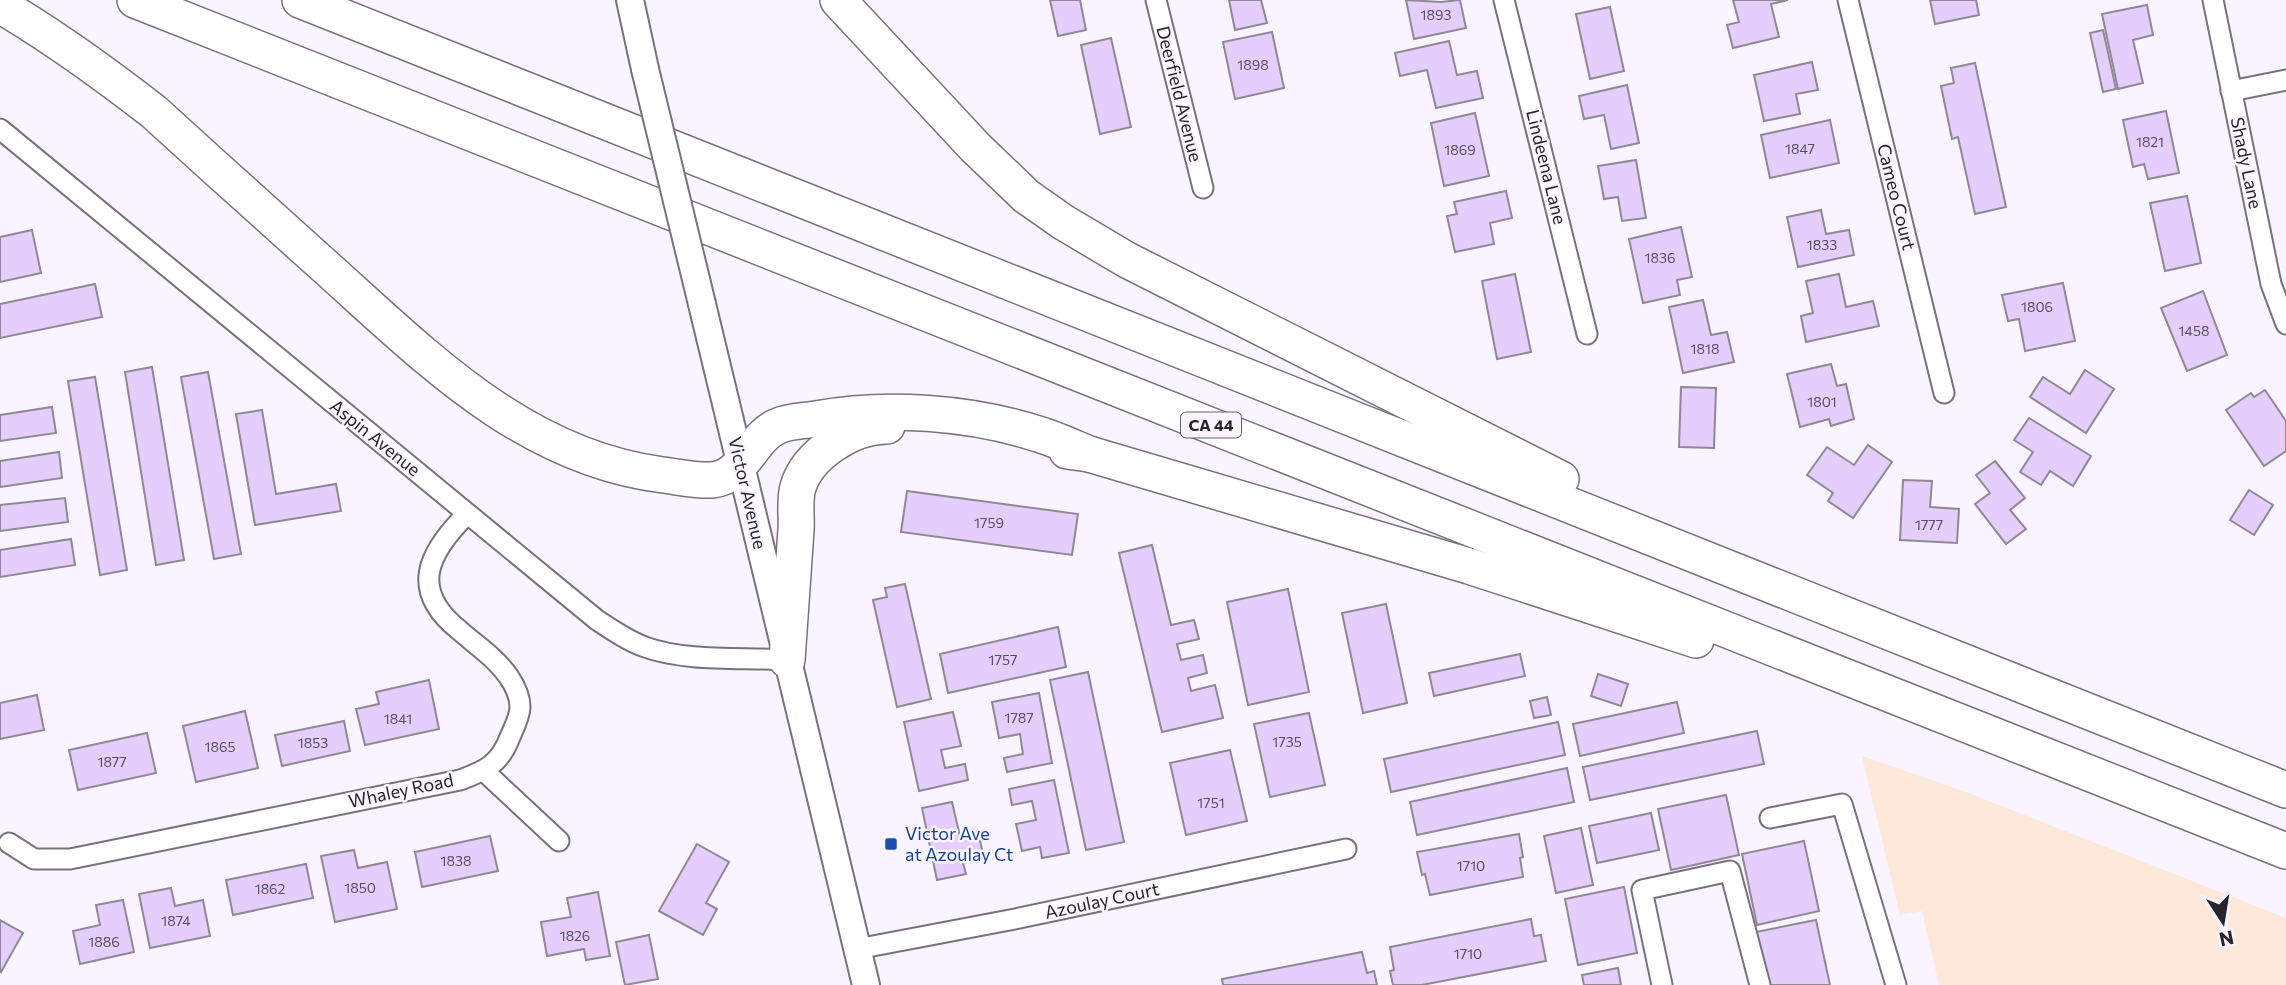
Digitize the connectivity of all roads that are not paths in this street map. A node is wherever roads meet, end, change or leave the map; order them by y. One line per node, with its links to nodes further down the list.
1 (135, 0): 22 (highway, CA 44)
2 (300, 0): 20 (highway)
3 (630, 0): 18 (main road, Victor Avenue, bridge)
4 (838, 0): 20 (highway)
5 (1156, 0): 13 (street, Deerfield Avenue)
6 (1504, 0): 15 (street, Lindeena Lane)
7 (1848, 0): 16 (street, Cameo Court)
8 (2213, 0): 11 (street, Shady Lane)
9 (0, 5): 18 (highway)
10 (2286, 80): 11 (street)
11 (2231, 91): 14 (street, Shady Lane)
12 (0, 129): 19 (street, Aspin Avenue)
13 (1203, 188)
14 (2286, 324)
15 (1587, 334)
16 (1944, 393)
17 (1089, 454): 18 (highway); 21 (highway); 22 (highway)
18 (741, 465): 21 (main road, Victor Avenue)
19 (466, 515): 21 (street, Aspin Avenue); 23 (street)
20 (1646, 535): 24 (highway)
21 (787, 660): 30 (main road, Victor Avenue)
22 (1820, 667): 29 (highway, CA 44)
23 (485, 772): 26 (street); 27 (street, Whaley Road)
24 (2286, 790)
25 (1770, 818): 34 (street)
26 (559, 841)
27 (9, 843)
28 (1346, 849): 30 (street, Azoulay Court)
29 (2282, 851)
30 (857, 949): 31 (main road, Victor Avenue)
31 (866, 985)
32 (1662, 985): 33 (street)
33 (1760, 985)
34 (1896, 985)

